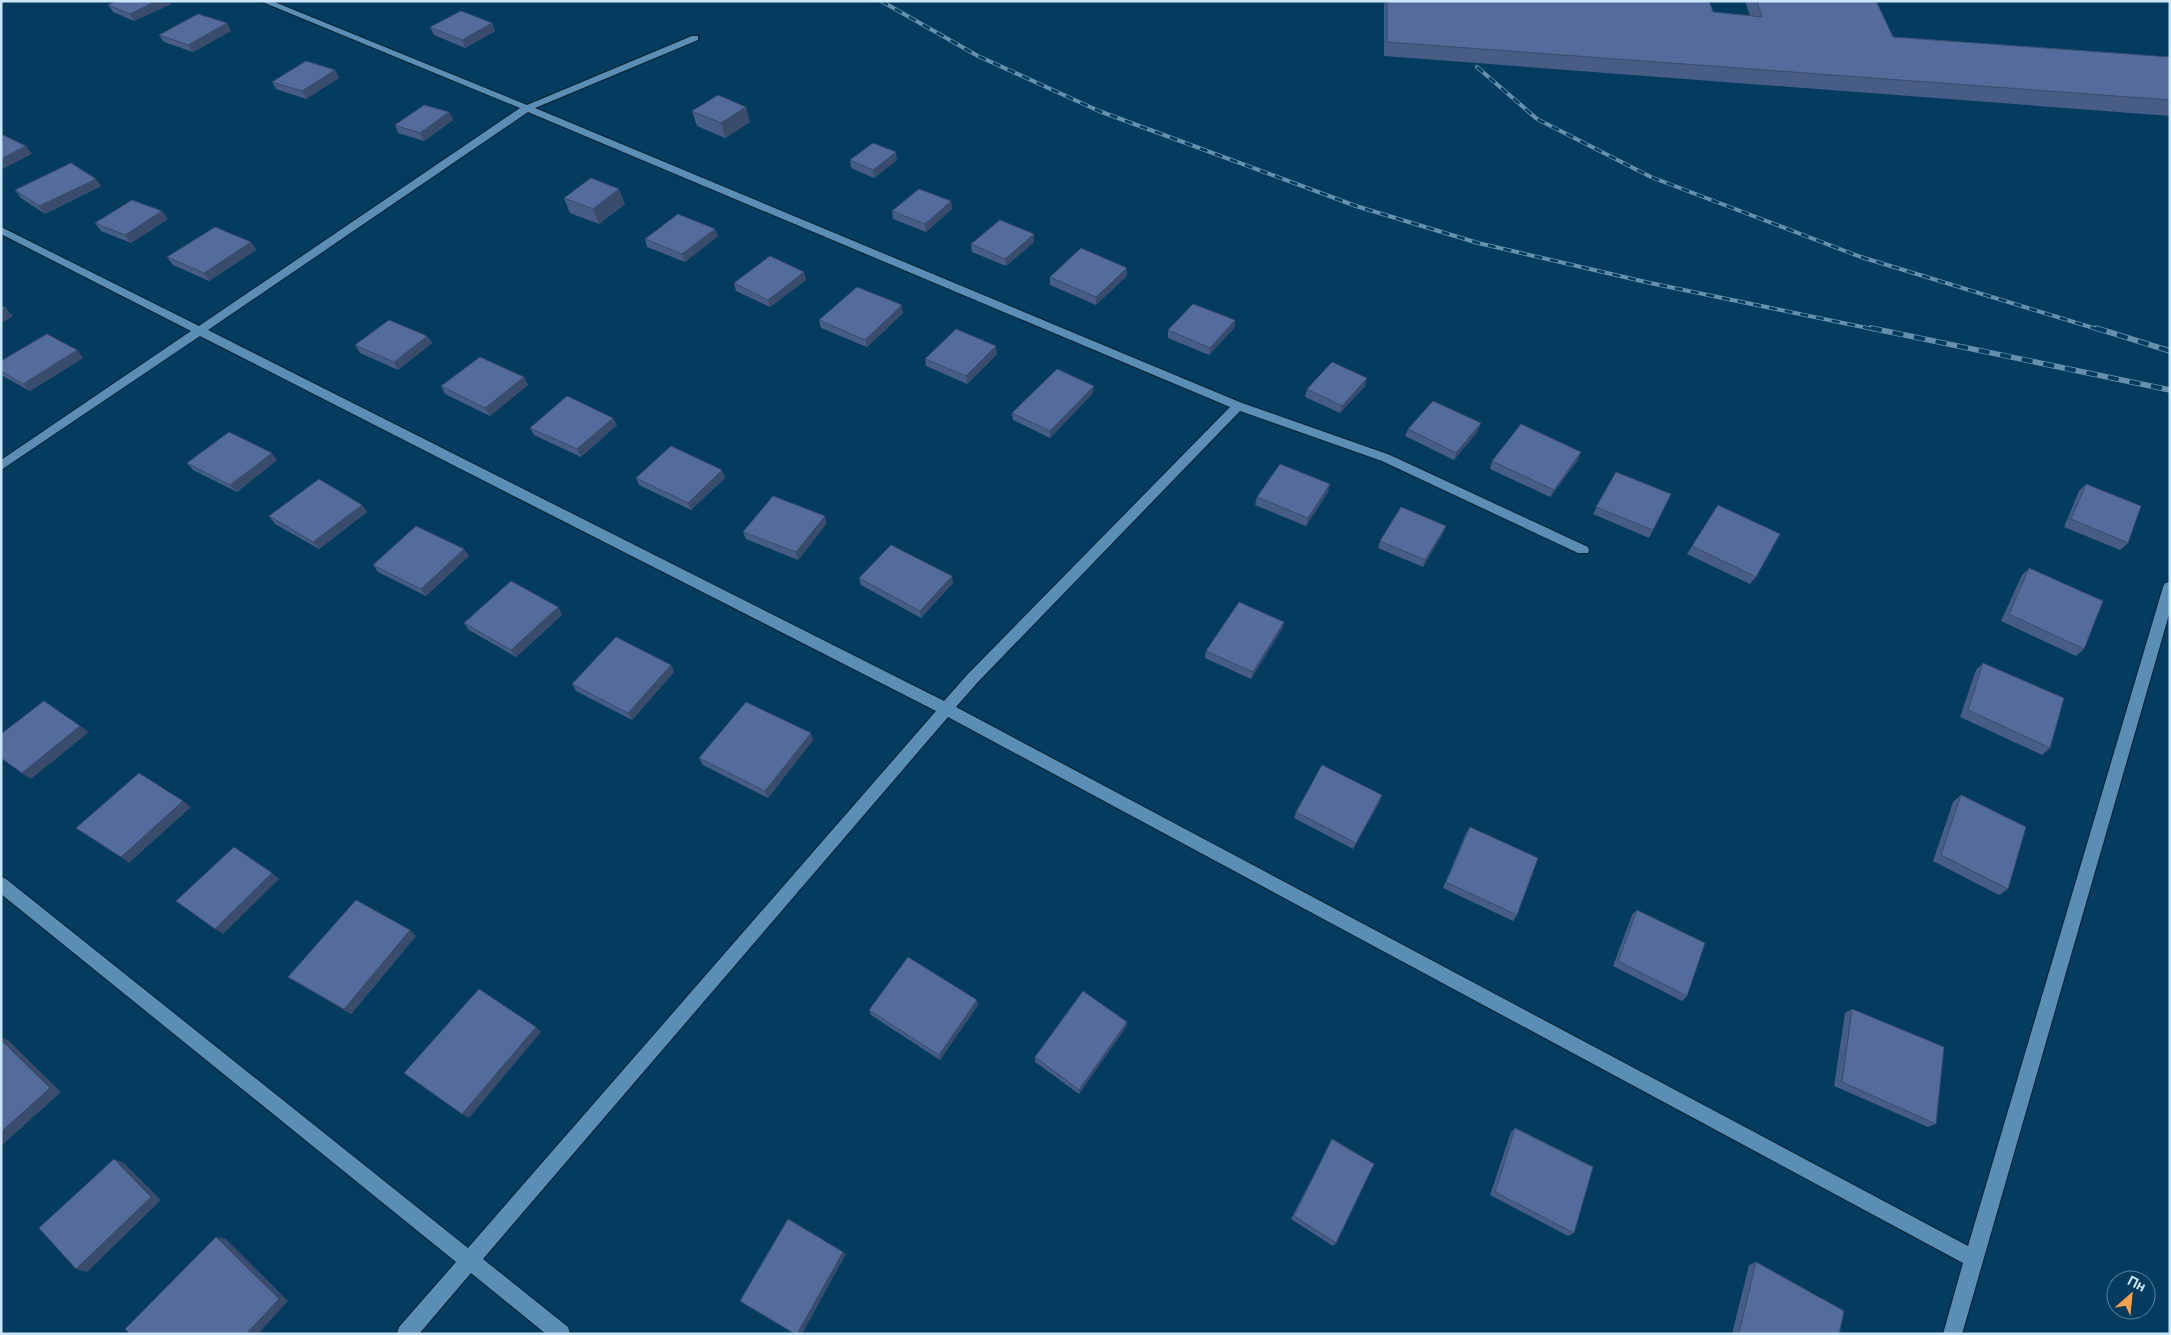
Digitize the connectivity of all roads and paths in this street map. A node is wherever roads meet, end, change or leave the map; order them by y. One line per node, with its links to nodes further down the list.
1 (264, 1): 3 (street)
2 (694, 38): 3 (street)
3 (527, 108): 5 (street); 6 (street)
4 (1, 230): 5 (street)
5 (200, 331): 7 (street); 10 (street)
6 (1238, 406): 8 (street); 10 (street)
7 (1, 466)
8 (1583, 550)
9 (2170, 587): 12 (street)
10 (946, 709): 12 (street); 13 (street)
11 (1, 884): 13 (street)
12 (1974, 1260): 16 (street)
13 (469, 1261): 14 (street); 15 (street)
14 (406, 1334)
15 (560, 1334)
16 (1952, 1334)

